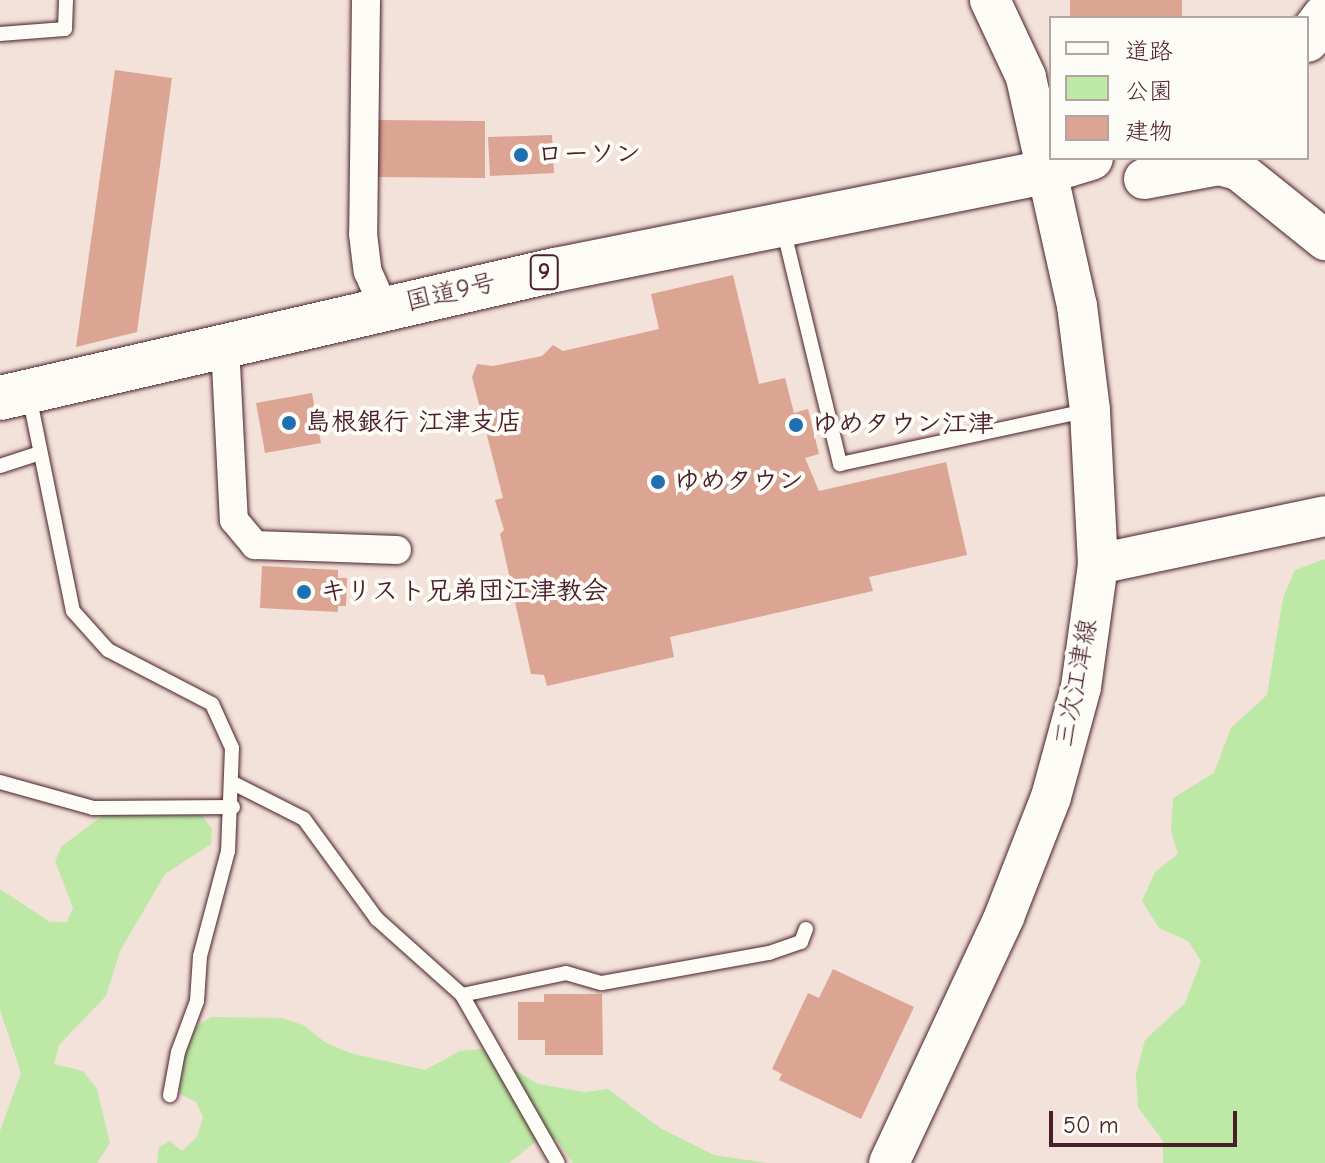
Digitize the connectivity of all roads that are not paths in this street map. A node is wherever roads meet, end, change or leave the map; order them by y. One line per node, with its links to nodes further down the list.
1 (66, 0): 5 (lane)
2 (366, 0): 12 (street)
3 (990, 0): 8 (main road, 三次江津線)
4 (1325, 16): 6 (highway)
5 (0, 34)
6 (1309, 37)
7 (1084, 160): 8 (highway, 国道9号 / 9)
8 (1045, 172): 10 (highway, 国道9号 / 9); 15 (main road, 三次江津線)
9 (1144, 179): 11 (main road)
10 (782, 224): 12 (highway, 国道9号 / 9); 15 (lane)
11 (1325, 240)
12 (384, 308): 13 (highway, 国道9号 / 9)
13 (225, 345): 14 (highway, 国道9号 / 9); 19 (street)
14 (14, 394): 16 (lane)
15 (1090, 410): 20 (main road, 三次江津線)
16 (40, 453): 17 (lane); 22 (lane)
17 (0, 466)
18 (1325, 516): 20 (main road)
19 (397, 550)
20 (1098, 564): 28 (main road, 三次江津線)
21 (0, 782): 23 (lane)
22 (235, 784): 23 (lane); 25 (lane)
23 (233, 807): 26 (lane)
24 (806, 929): 25 (lane)
25 (462, 995): 27 (lane)
26 (170, 1095)
27 (558, 1163)
28 (889, 1163)

